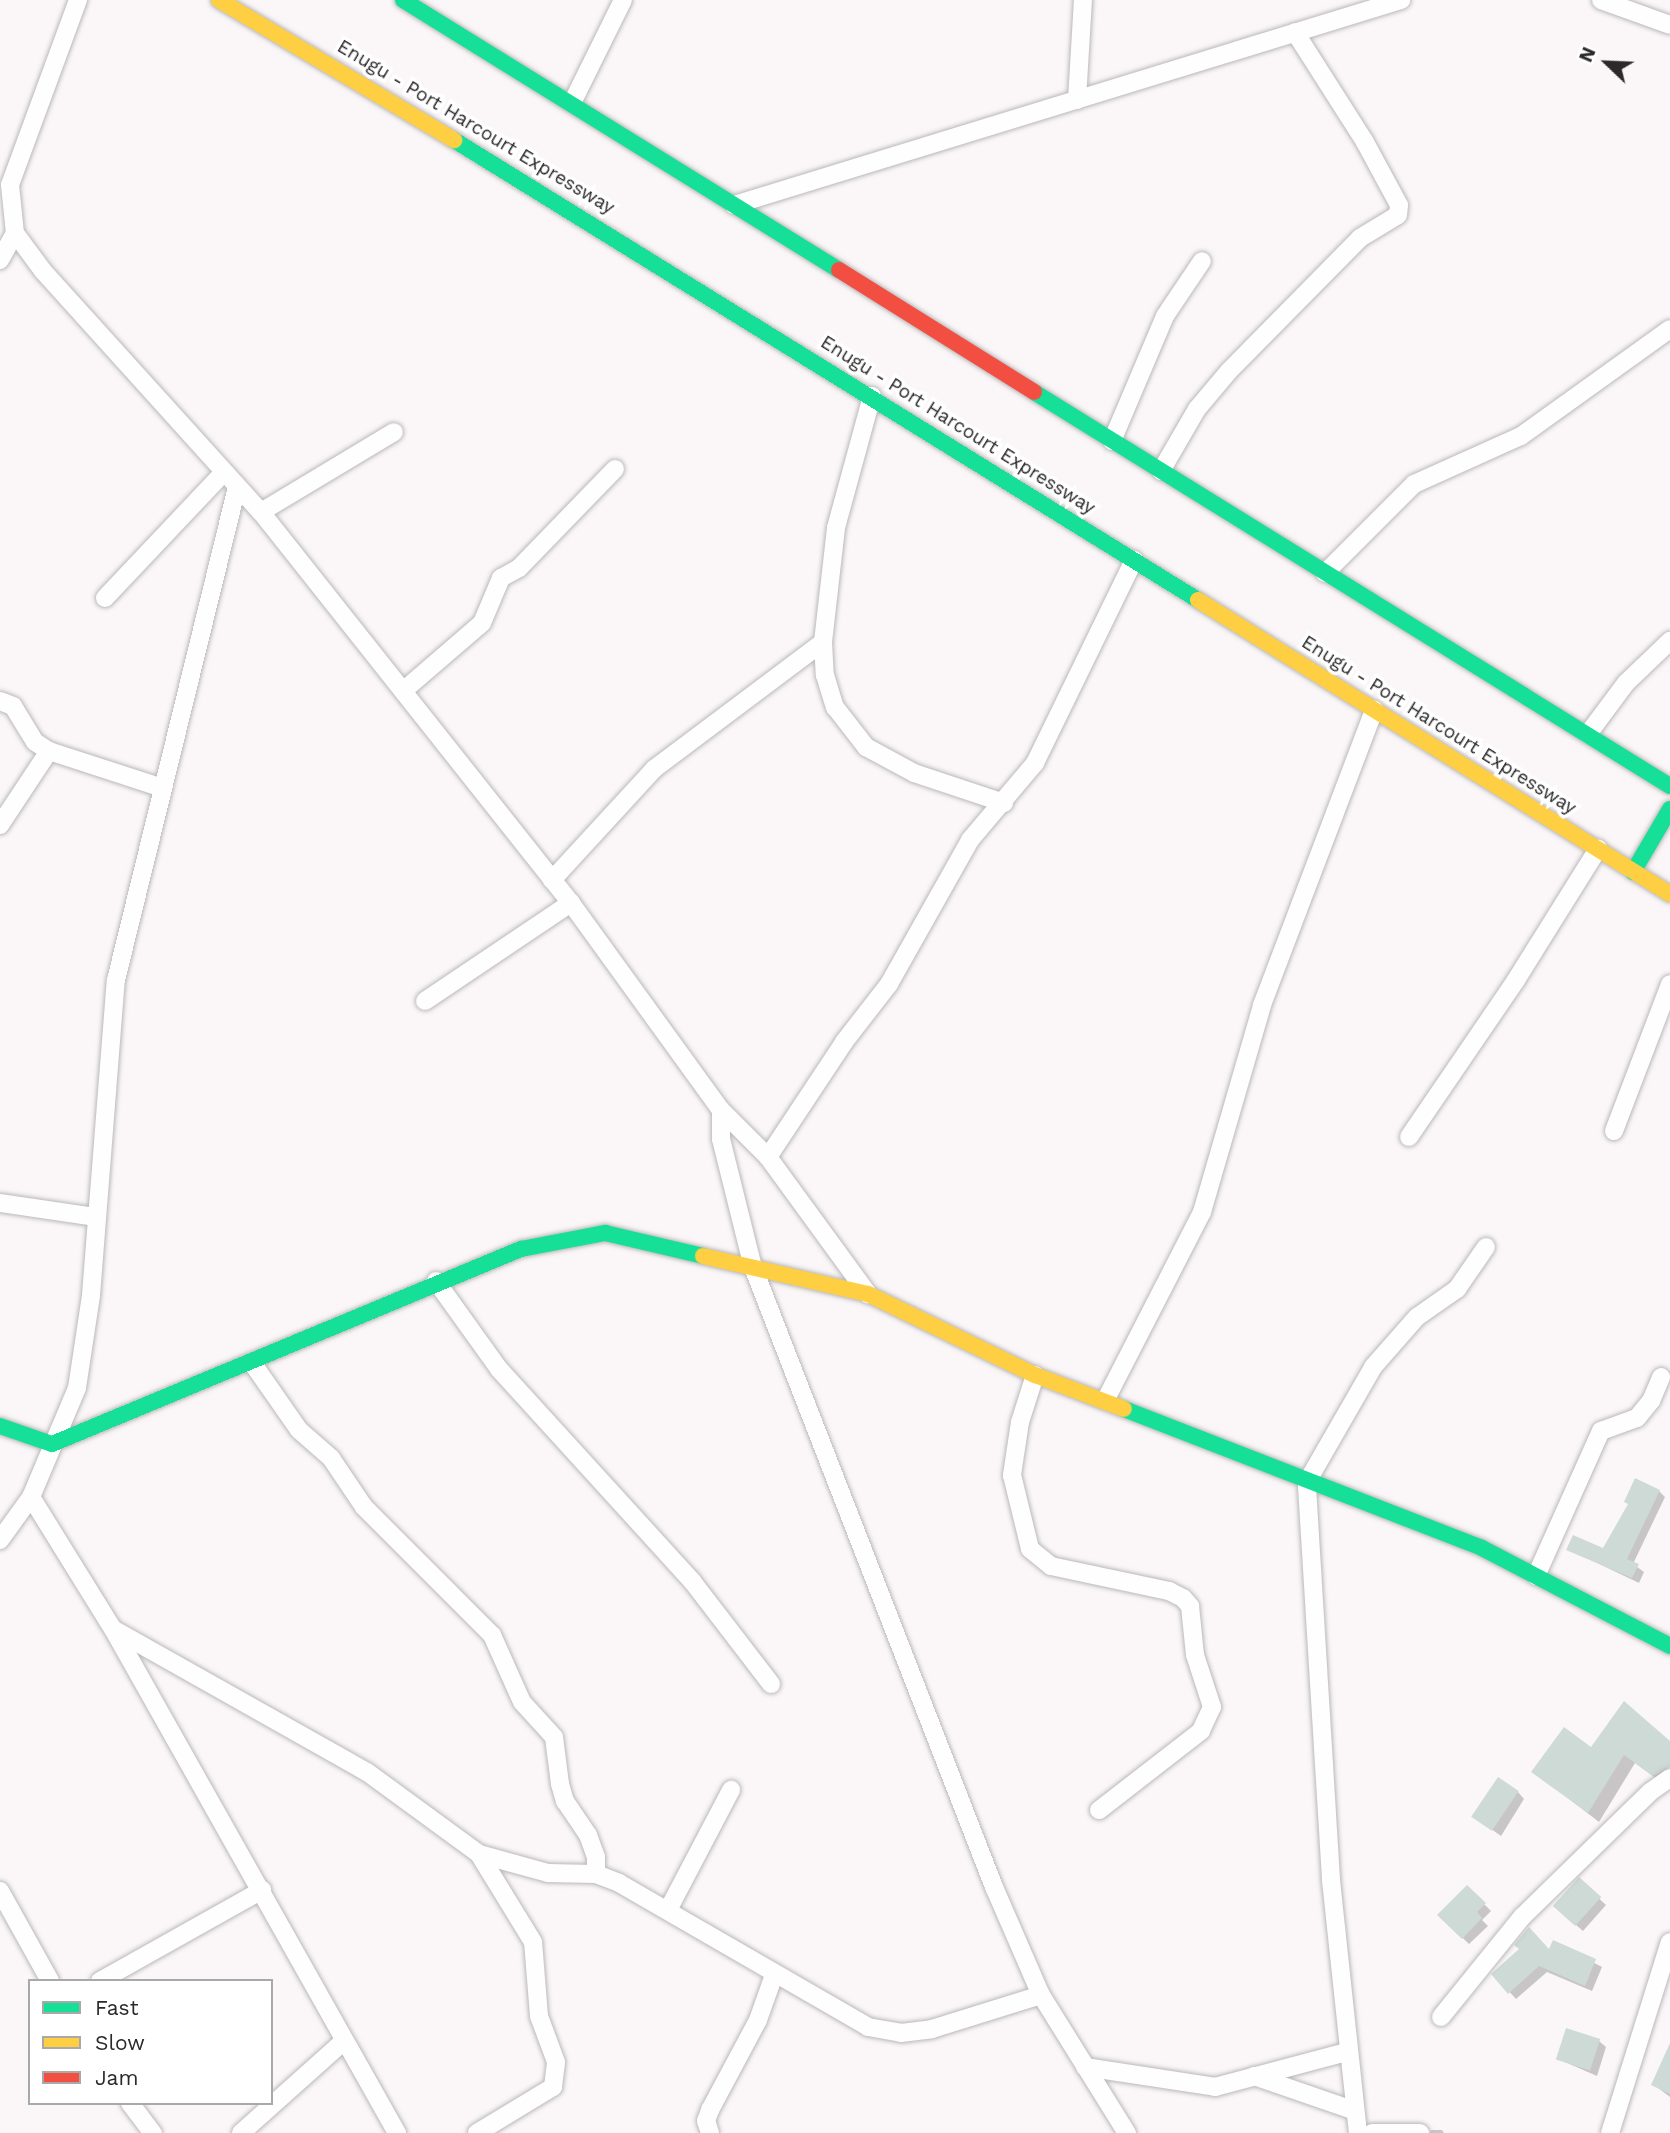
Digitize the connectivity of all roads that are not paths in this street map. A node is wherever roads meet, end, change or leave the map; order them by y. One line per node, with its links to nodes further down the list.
1 (78, 0): 12 (street)
2 (219, 0): 18 (main road, Enugu - Port Harcourt Expressway)
3 (403, 0): 11 (main road)
4 (624, 0): 11 (street)
5 (1083, 0): 10 (street)
6 (1401, 0): 9 (street)
7 (1601, 0): 8 (street)
8 (1670, 25)
9 (1295, 32): 10 (street); 22 (street)
10 (1077, 100): 13 (street)
11 (572, 103): 13 (main road)
12 (5, 186): 14 (street)
13 (734, 205): 20 (main road)
14 (15, 233): 15 (street); 23 (street)
15 (0, 260)
16 (1202, 261): 20 (street)
17 (1670, 329): 27 (street)
18 (872, 396): 26 (main road, Enugu - Port Harcourt Expressway); 30 (street)
19 (394, 432): 25 (street)
20 (1112, 440): 22 (main road)
21 (615, 469): 31 (street)
22 (1161, 471): 27 (main road)
23 (224, 472): 24 (street); 28 (street)
24 (237, 487): 25 (street); 37 (street)
25 (261, 512): 31 (street)
26 (1134, 560): 33 (main road, Enugu - Port Harcourt Expressway); 38 (street)
27 (1325, 573): 34 (main road)
28 (105, 598)
29 (1670, 641): 34 (street)
30 (823, 642): 38 (street); 43 (street)
31 (403, 691): 43 (street)
32 (0, 701): 35 (street)
33 (1374, 710): 41 (main road, Enugu - Port Harcourt Expressway); 61 (street)
34 (1588, 734): 36 (main road)
35 (49, 751): 37 (street); 40 (street)
36 (1670, 786)
37 (163, 788): 53 (street)
38 (1004, 803): 51 (street)
39 (1670, 810): 42 (main road)
40 (0, 825)
41 (1598, 849): 42 (main road, Enugu - Port Harcourt Expressway); 50 (street)
42 (1633, 872): 44 (main road, Enugu - Port Harcourt Expressway)
43 (552, 880): 45 (street)
44 (1670, 894)
45 (571, 903): 47 (street); 48 (street)
46 (1670, 984): 49 (street)
47 (425, 1001)
48 (721, 1110): 51 (street); 55 (street)
49 (1614, 1131)
50 (1409, 1137)
51 (768, 1157): 57 (street)
52 (0, 1203): 53 (street)
53 (96, 1217): 63 (street)
54 (1486, 1247): 64 (street)
55 (753, 1267): 56 (main road); 57 (main road); 83 (street)
56 (436, 1281): 58 (main road); 70 (street)
57 (868, 1294): 59 (main road)
58 (253, 1364): 63 (main road); 75 (street)
59 (1035, 1375): 61 (main road); 73 (street)
60 (1661, 1377): 67 (street)
61 (1106, 1399): 64 (main road)
62 (0, 1426): 63 (main road)
63 (51, 1444): 65 (street)
64 (1307, 1482): 67 (main road); 86 (street)
65 (32, 1497): 66 (street); 68 (street)
66 (0, 1540)
67 (1536, 1576): 69 (main road)
68 (113, 1629): 74 (street); 76 (street)
69 (1670, 1646)
70 (771, 1684)
71 (1670, 1778): 84 (street)
72 (731, 1790): 78 (street)
73 (1099, 1810)
74 (479, 1854): 75 (street); 96 (street)
75 (596, 1874): 78 (street)
76 (262, 1890): 82 (street); 85 (street)
77 (0, 1891): 81 (street)
78 (667, 1910): 80 (street)
79 (1670, 1942): 102 (street)
80 (775, 1975): 83 (street); 97 (street)
81 (49, 1979)
82 (104, 1979)
83 (1041, 1995): 87 (street)
84 (1441, 2017)
85 (344, 2041): 89 (street); 95 (street)
86 (1347, 2052): 88 (street); 92 (street)
87 (1085, 2067): 88 (street); 98 (street)
88 (1254, 2076): 92 (street)
89 (273, 2104)
90 (132, 2105): 93 (street)
91 (272, 2105): 94 (street)
92 (1353, 2110): 99 (street)
93 (153, 2133)
94 (241, 2133)
95 (397, 2133)
96 (477, 2133)
97 (710, 2133)
98 (1128, 2133)
99 (1359, 2133)
100 (1372, 2133): 101 (street)
101 (1420, 2133)
102 (1610, 2133)

